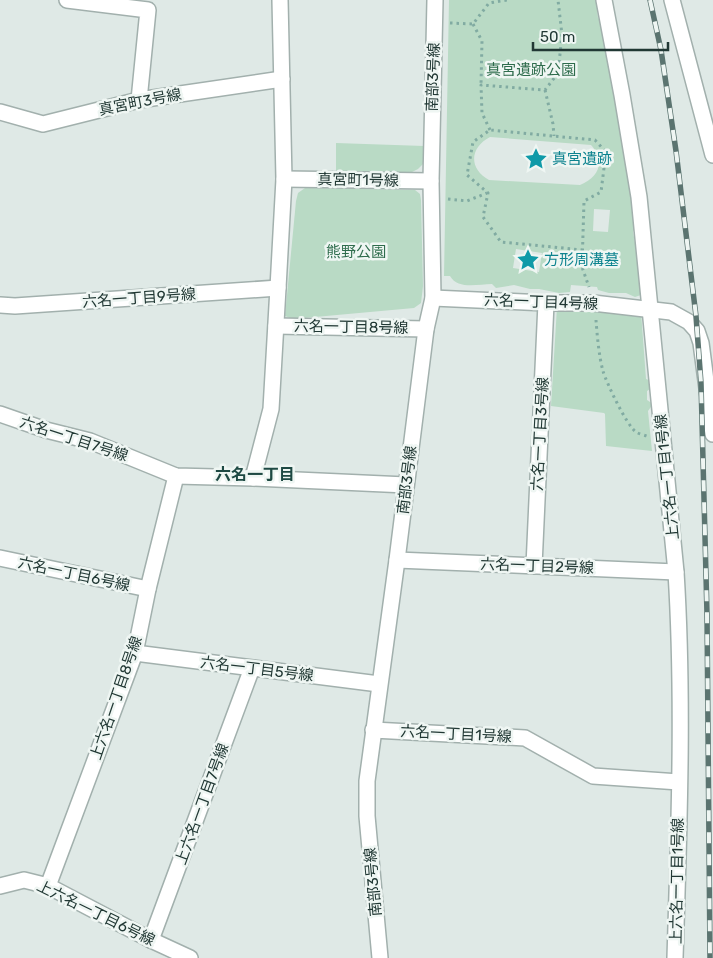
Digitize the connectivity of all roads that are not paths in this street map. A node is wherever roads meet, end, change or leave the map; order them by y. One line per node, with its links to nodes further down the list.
1 (67, 0): 7 (street)
2 (280, 0): 6 (street)
3 (435, 0): 11 (street, 南部3号線)
4 (604, 0): 16 (street, 上六名一丁目1号線)
5 (672, 0): 9 (street)
6 (282, 79): 7 (street, 真宮町3号線); 10 (street)
7 (139, 100): 8 (street, 真宮町3号線)
8 (0, 112)
9 (713, 155)
10 (284, 179): 11 (street, 真宮町1号線); 12 (street)
11 (430, 180): 13 (street, 南部3号線)
12 (278, 288): 15 (street, 六名一丁目9号線); 17 (street)
13 (432, 298): 14 (street, 六名一丁目4号線); 18 (street, 南部3号線)
14 (546, 303): 16 (street, 六名一丁目4号線); 26 (street, 六名一丁目3号線)
15 (0, 305)
16 (650, 309): 20 (street, 六名一丁目4号線); 27 (street, 上六名一丁目1号線)
17 (276, 326): 18 (street, 六名一丁目8号線); 22 (street)
18 (426, 329): 23 (street, 南部3号線)
19 (0, 414): 21 (street, 六名一丁目7号線)
20 (713, 434)
21 (176, 476): 22 (street); 28 (street, 上六名一丁目8号線)
22 (253, 478): 23 (street)
23 (406, 485): 25 (street, 南部3号線)
24 (0, 558): 28 (street, 六名一丁目6号線)
25 (397, 560): 26 (street, 六名一丁目2号線); 31 (street, 南部3号線)
26 (534, 566): 27 (street, 六名一丁目2号線)
27 (676, 572): 33 (street, 上六名一丁目1号線)
28 (148, 589): 29 (street, 上六名一丁目8号線)
29 (134, 653): 30 (street, 六名一丁目5号線); 35 (street, 上六名一丁目8号線)
30 (252, 668): 31 (street, 六名一丁目5号線); 36 (street, 上六名一丁目7号線)
31 (379, 684): 32 (street, 南部3号線)
32 (373, 730): 33 (street, 六名一丁目1号線); 38 (street, 南部3号線)
33 (679, 782): 39 (street, 上六名一丁目1号線)
34 (0, 886): 35 (street, 上六名一丁目6号線)
35 (48, 886): 36 (street, 上六名一丁目6号線)
36 (151, 940): 37 (street, 上六名一丁目6号線)
37 (190, 958)
38 (380, 958)
39 (675, 958)

